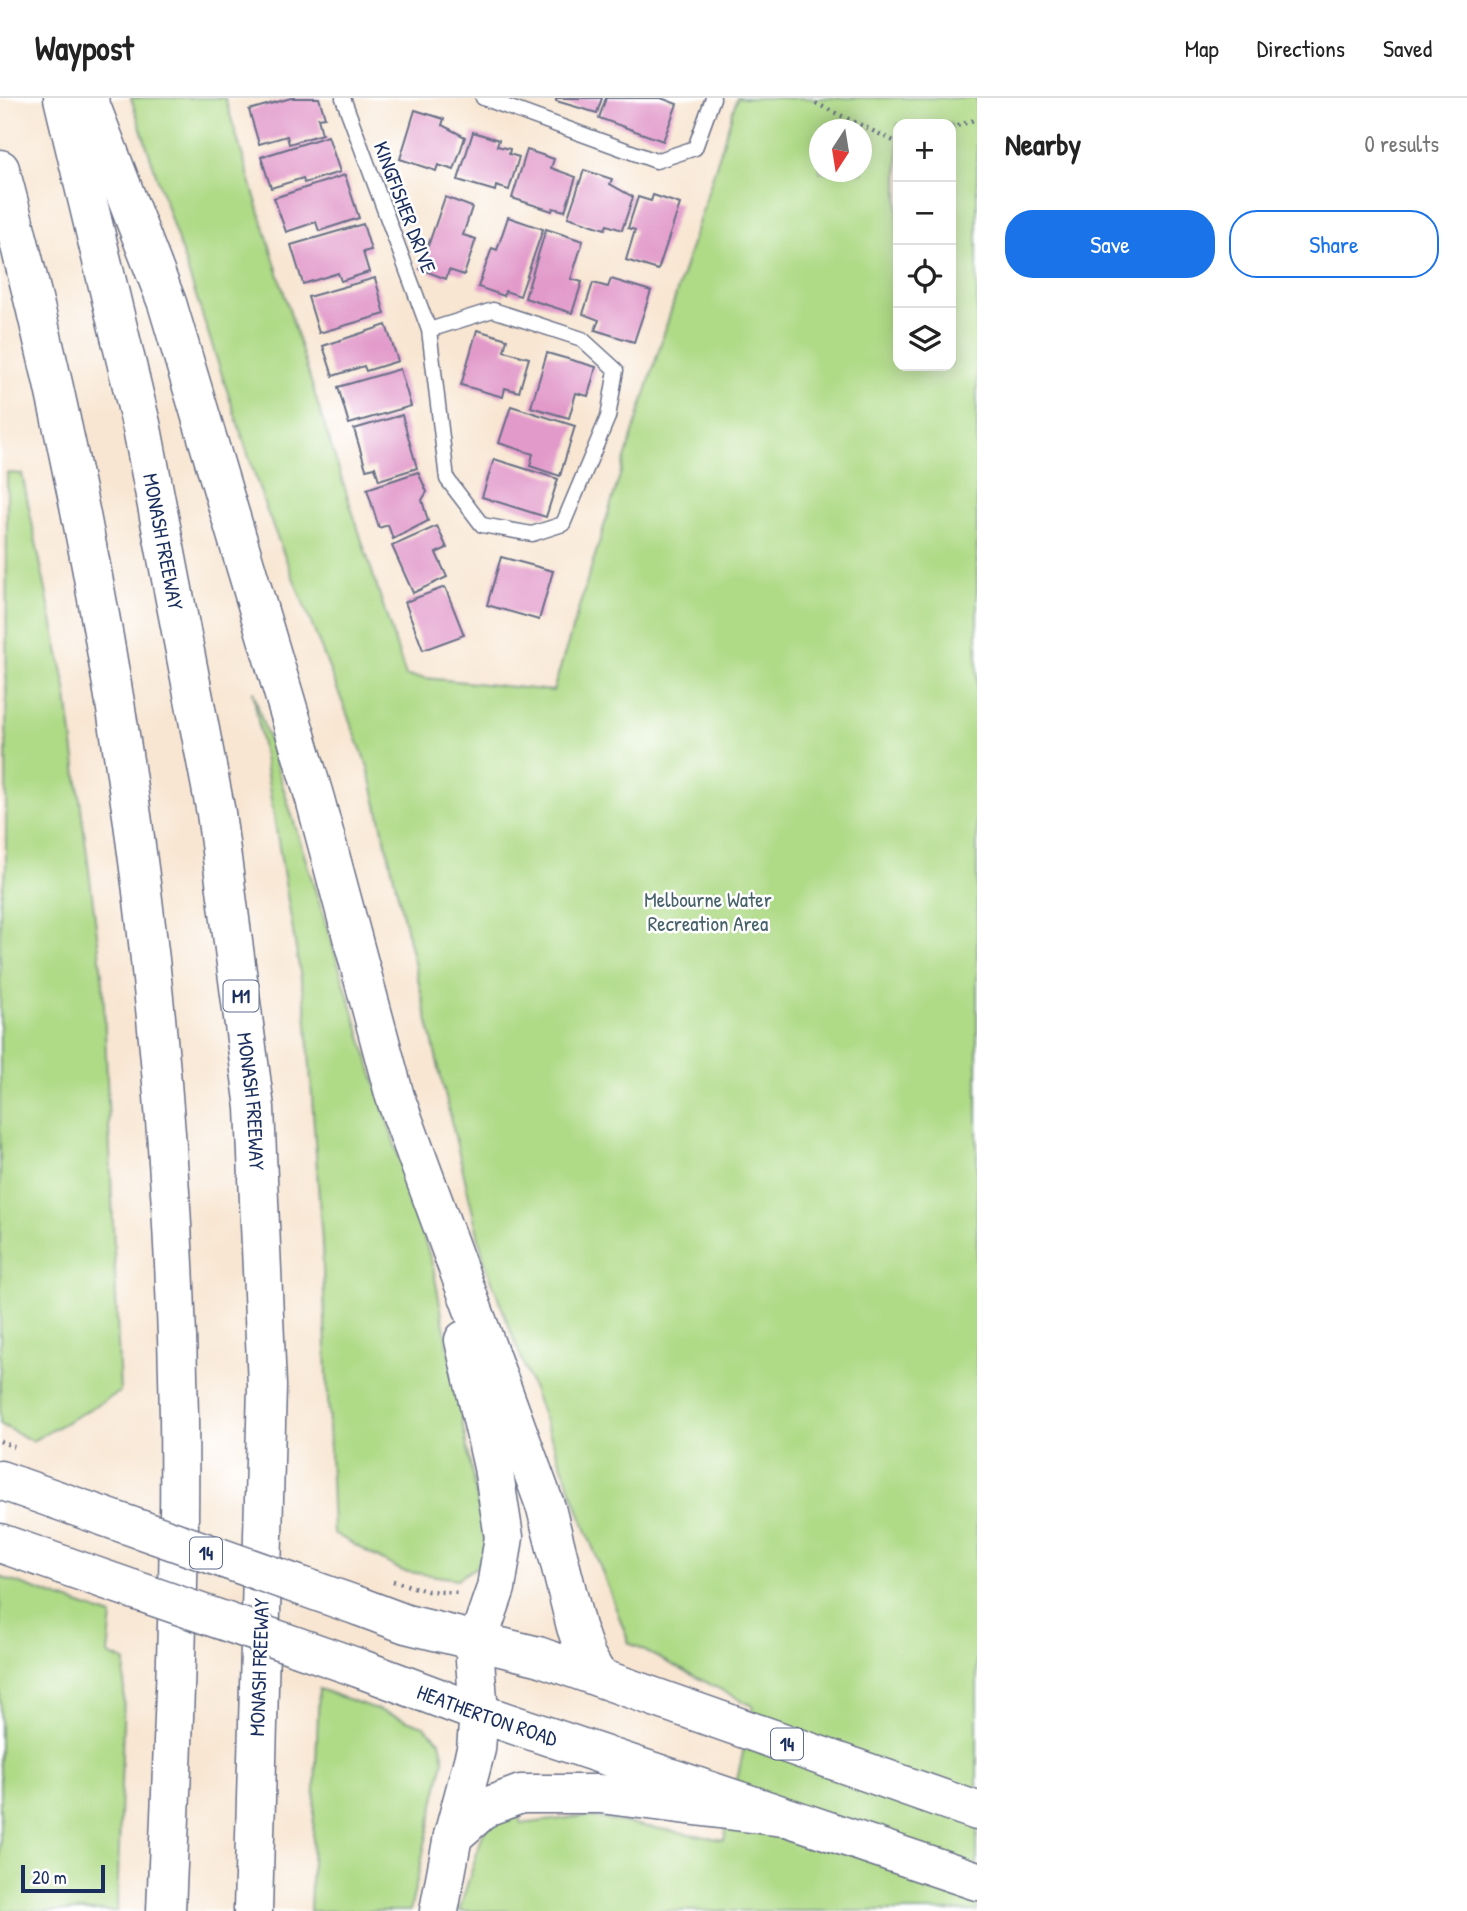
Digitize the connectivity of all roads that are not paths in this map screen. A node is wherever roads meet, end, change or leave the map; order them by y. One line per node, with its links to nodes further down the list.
1 (63, 98): 19 (main road, MONASH FREEWAY / M1)
2 (88, 98): 8 (main road)
3 (344, 98): 7 (lane, KINGFISHER DRIVE)
4 (483, 98): 5 (lane)
5 (713, 98)
6 (0, 169): 18 (main road)
7 (429, 330): 7 (lane, KINGFISHER DRIVE)
8 (432, 1201): 11 (main road); 12 (main road)
9 (0, 1480): 11 (main road, 14, bridge)
10 (0, 1543): 13 (main road, HEATHERTON ROAD, bridge)
11 (477, 1643): 12 (main road, 14); 13 (main road)
12 (598, 1677): 14 (main road, 14)
13 (479, 1713): 15 (main road, HEATHERTON ROAD); 16 (main road)
14 (977, 1811)
15 (783, 1817): 16 (main road); 17 (main road, HEATHERTON ROAD)
16 (453, 1836): 20 (main road)
17 (977, 1881)
18 (166, 1911)
19 (253, 1911)
20 (439, 1911)

